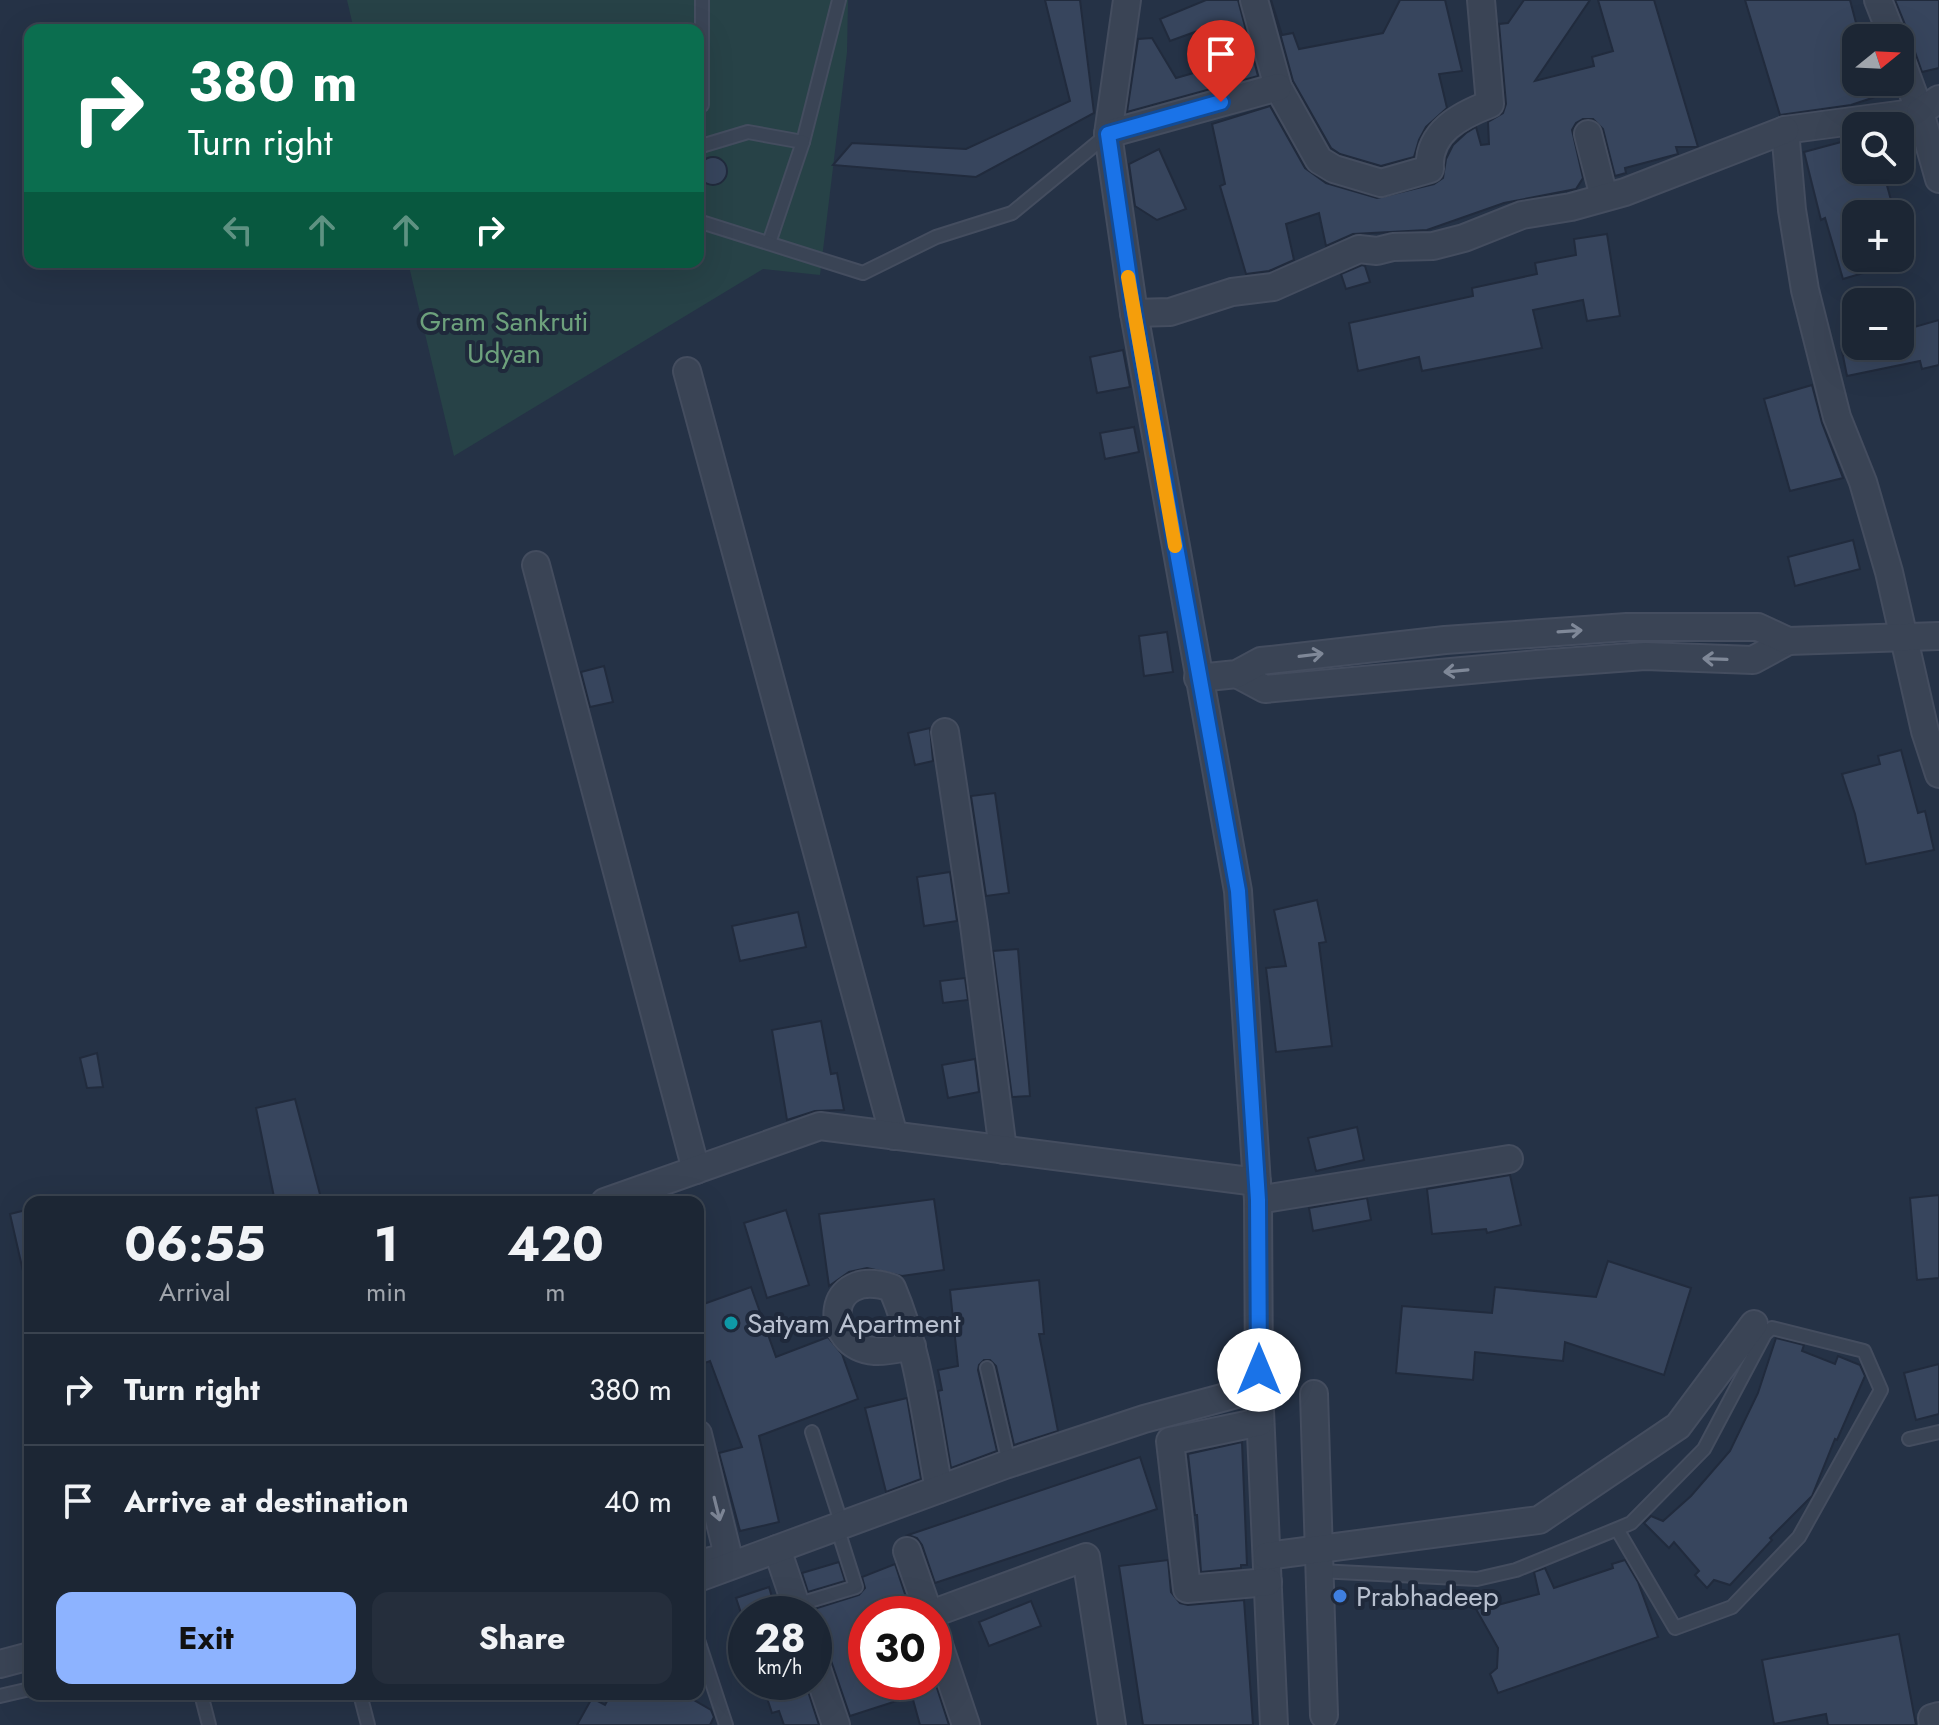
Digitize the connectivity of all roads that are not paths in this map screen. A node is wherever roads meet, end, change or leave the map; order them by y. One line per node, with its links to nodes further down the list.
1 (702, 0): 7 (lane)
2 (839, 0): 15 (lane)
3 (1127, 0): 13 (street)
4 (1254, 0): 10 (street)
5 (1481, 0): 10 (street)
6 (1878, 0): 8 (street)
7 (702, 24)
8 (1887, 24)
9 (1914, 80): 11 (street)
10 (1278, 87): 13 (street)
11 (1930, 106): 12 (street); 17 (street)
12 (1785, 130): 18 (street); 25 (street)
13 (1108, 134): 20 (lane); 21 (street)
14 (1588, 134): 18 (street)
15 (803, 142): 16 (lane); 20 (lane)
16 (704, 145)
17 (1939, 179)
18 (1604, 197): 21 (street)
19 (704, 223): 20 (lane)
20 (769, 243)
21 (1134, 313): 26 (street)
22 (687, 371): 29 (street)
23 (536, 565): 32 (street)
24 (1939, 636): 25 (street)
25 (1904, 637): 26 (street); 28 (street)
26 (1198, 678): 33 (street)
27 (945, 732): 30 (street)
28 (1939, 774)
29 (894, 1136): 30 (street); 32 (street)
30 (1003, 1150): 33 (street)
31 (1509, 1159): 33 (street)
32 (696, 1170): 34 (street)
33 (1258, 1191): 38 (street)
34 (622, 1196)
35 (1754, 1324): 51 (street)
36 (912, 1346): 46 (street)
37 (987, 1368): 45 (lane)
38 (1259, 1388): 40 (street); 45 (street)
39 (1314, 1394): 51 (street)
40 (1260, 1422): 53 (street); 53 (street)
41 (812, 1432): 47 (lane)
42 (1939, 1432): 43 (lane)
43 (1909, 1439)
44 (704, 1458): 52 (street, one-way to 52)
45 (1009, 1463): 46 (street)
46 (939, 1489): 47 (street)
47 (840, 1526): 49 (street); 56 (lane)
48 (1617, 1529): 48 (lane); 51 (lane)
49 (777, 1549): 54 (street); 55 (street)
50 (907, 1551): 57 (street)
51 (1319, 1560): 53 (street); 68 (street)
52 (704, 1562)
53 (1267, 1569): 76 (street)
54 (704, 1576)
55 (793, 1596)
56 (832, 1596)
57 (923, 1596)
58 (952, 1606): 75 (street)
59 (24, 1658): 61 (street)
60 (704, 1658): 72 (lane)
61 (0, 1664)
62 (952, 1683): 74 (street)
63 (24, 1690): 64 (lane)
64 (0, 1696)
65 (203, 1700): 70 (lane)
66 (362, 1700): 71 (lane)
67 (828, 1700): 73 (street)
68 (1324, 1715)
69 (1939, 1716): 77 (street)
70 (209, 1725)
71 (368, 1725)
72 (726, 1725)
73 (836, 1725)
74 (966, 1725)
75 (1112, 1725)
76 (1274, 1725)
77 (1933, 1725)

